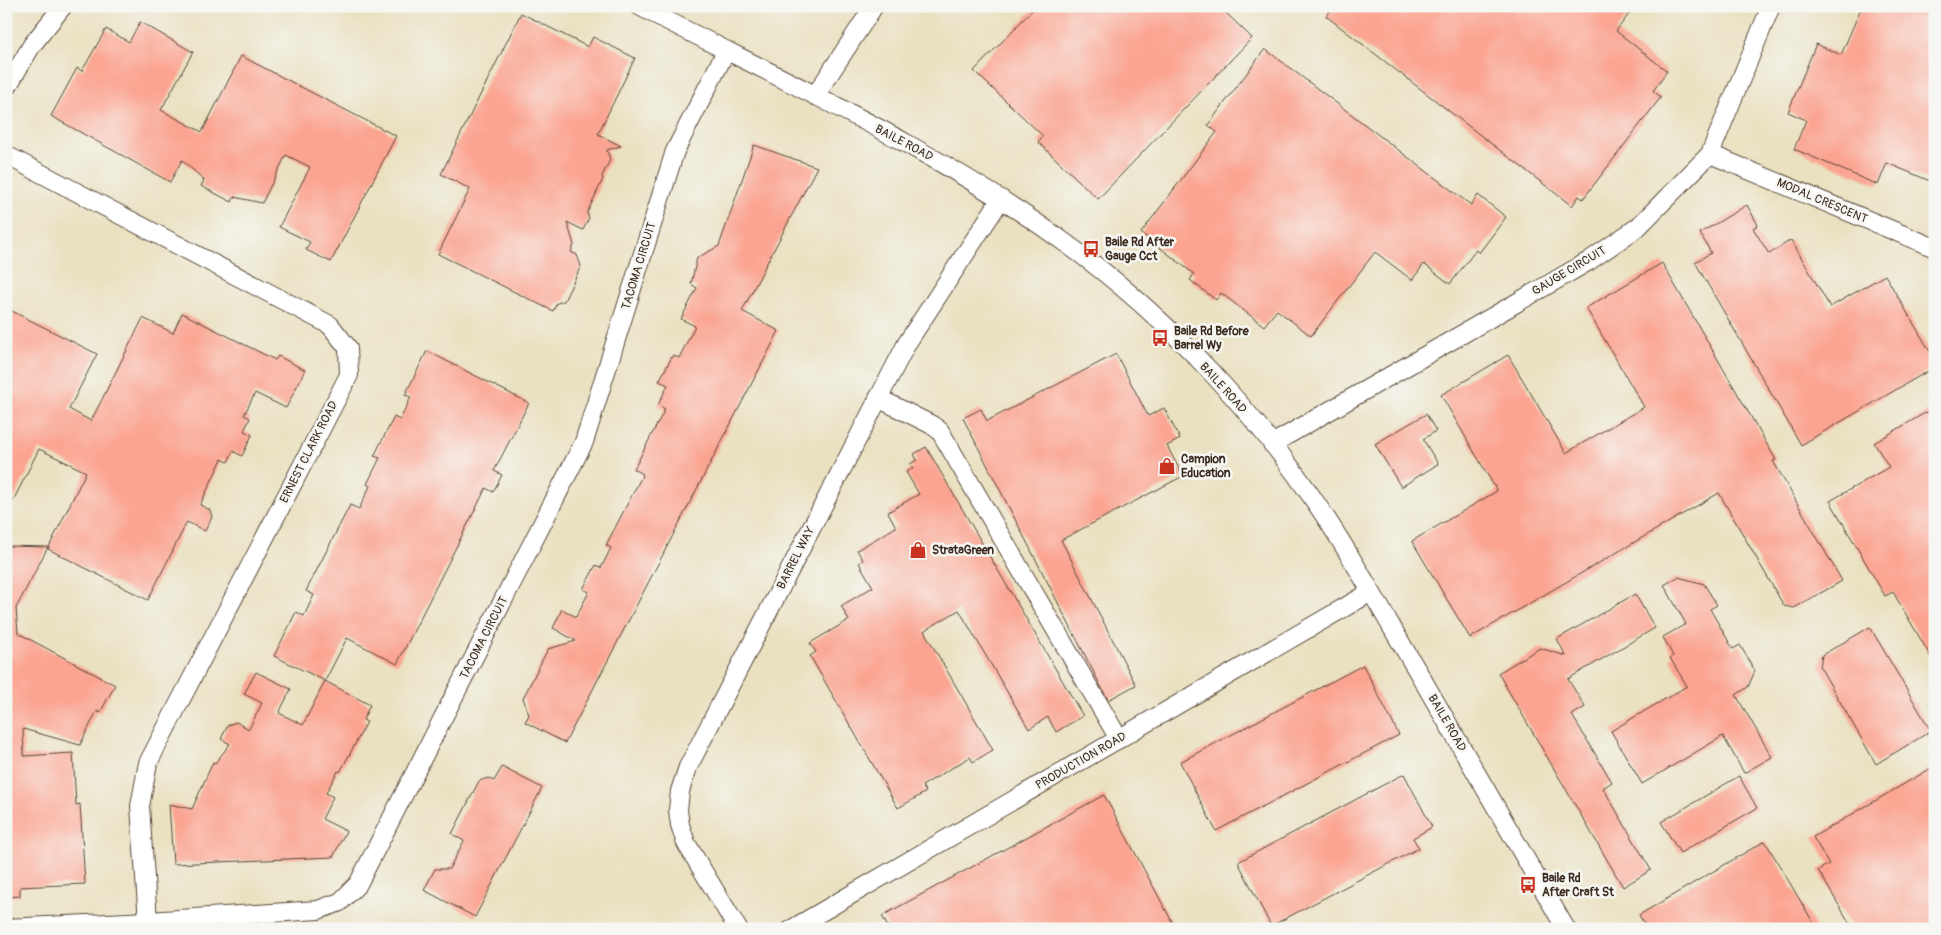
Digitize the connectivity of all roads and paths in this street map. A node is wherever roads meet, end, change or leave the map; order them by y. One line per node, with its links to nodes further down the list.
1 (63, 6): 6 (street)
2 (640, 6): 5 (street, BAILE ROAD)
3 (874, 6): 7 (street)
4 (1771, 6): 8 (street, GAUGE CIRCUIT)
5 (726, 51): 7 (street, BAILE ROAD); 16 (street, TACOMA CIRCUIT)
6 (6, 89)
7 (815, 96): 10 (street, BAILE ROAD)
8 (1710, 154): 11 (street, MODAL CRESCENT); 13 (street, GAUGE CIRCUIT)
9 (6, 155): 16 (street, ERNEST CLARK ROAD)
10 (1001, 199): 12 (street, BARREL WAY); 13 (street, BAILE ROAD)
11 (1935, 248)
12 (878, 398): 15 (street); 18 (street, BARREL WAY)
13 (1272, 444): 14 (street, BAILE ROAD)
14 (1371, 592): 15 (street, PRODUCTION ROAD); 20 (street, BAILE ROAD)
15 (1119, 739): 19 (street, PRODUCTION ROAD)
16 (148, 921): 17 (street, TACOMA CIRCUIT)
17 (6, 928)
18 (738, 929)
19 (792, 929)
20 (1566, 929)

